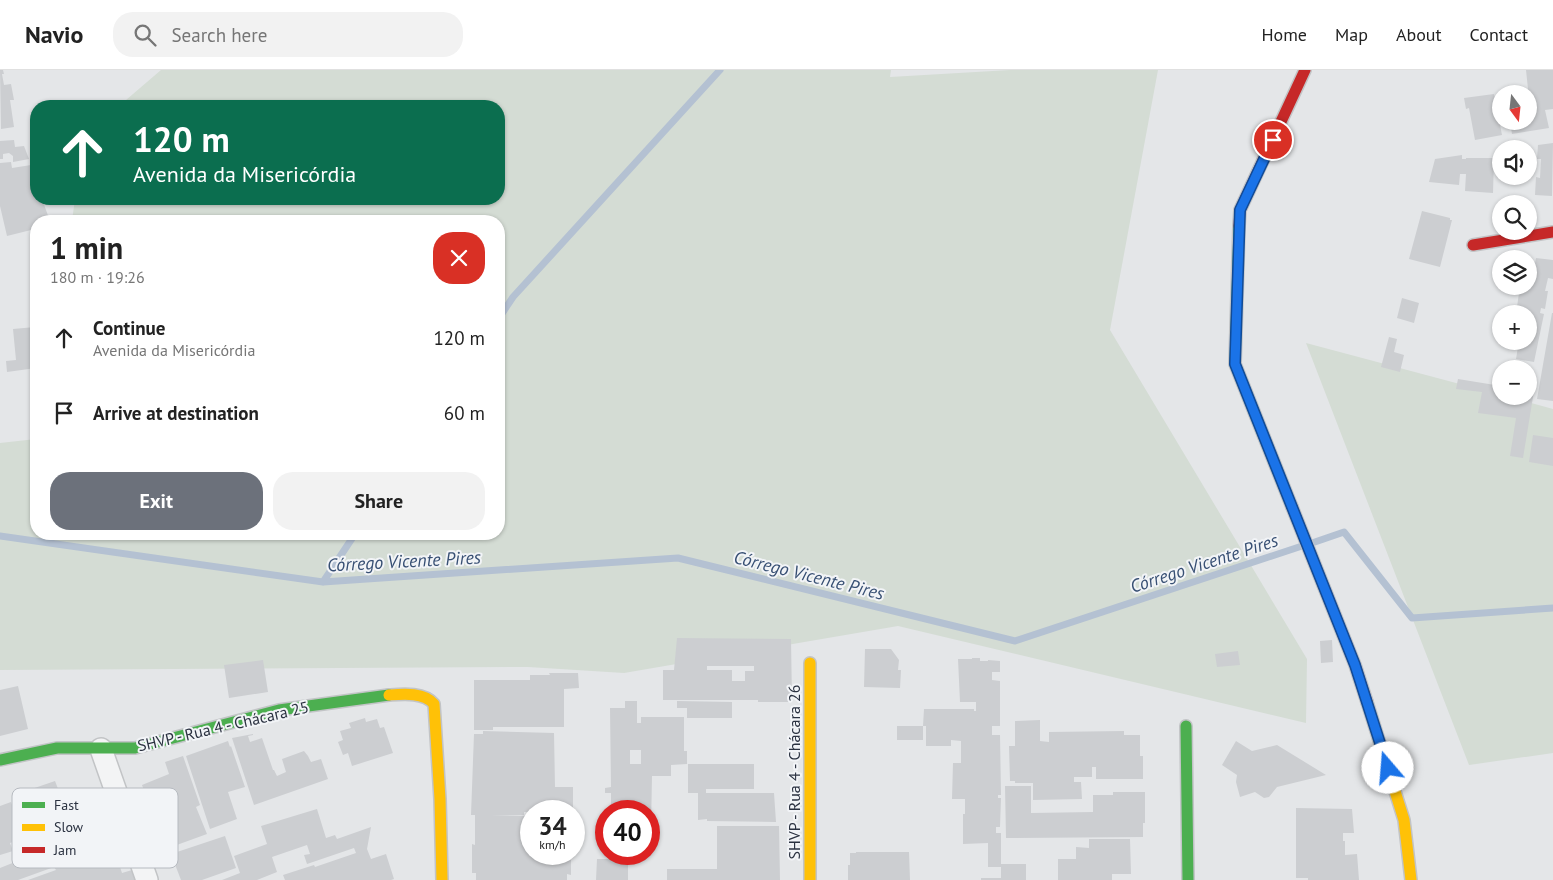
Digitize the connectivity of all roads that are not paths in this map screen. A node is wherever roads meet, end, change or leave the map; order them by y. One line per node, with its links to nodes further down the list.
1 (1305, 70): 14 (street)
2 (1553, 232): 3 (street)
3 (1473, 245)
4 (810, 663): 12 (street, SHVP - Rua 4 - Chácara 26)
5 (1186, 726): 13 (street)
6 (101, 749): 7 (street, SHVP - Rua 4 - Chácara 25); 8 (street); 11 (street, SHVP - Rua 4 - Chácara 25)
7 (0, 760)
8 (115, 788)
9 (143, 868): 10 (street)
10 (147, 880)
11 (442, 880)
12 (810, 880)
13 (1188, 880)
14 (1411, 880)

